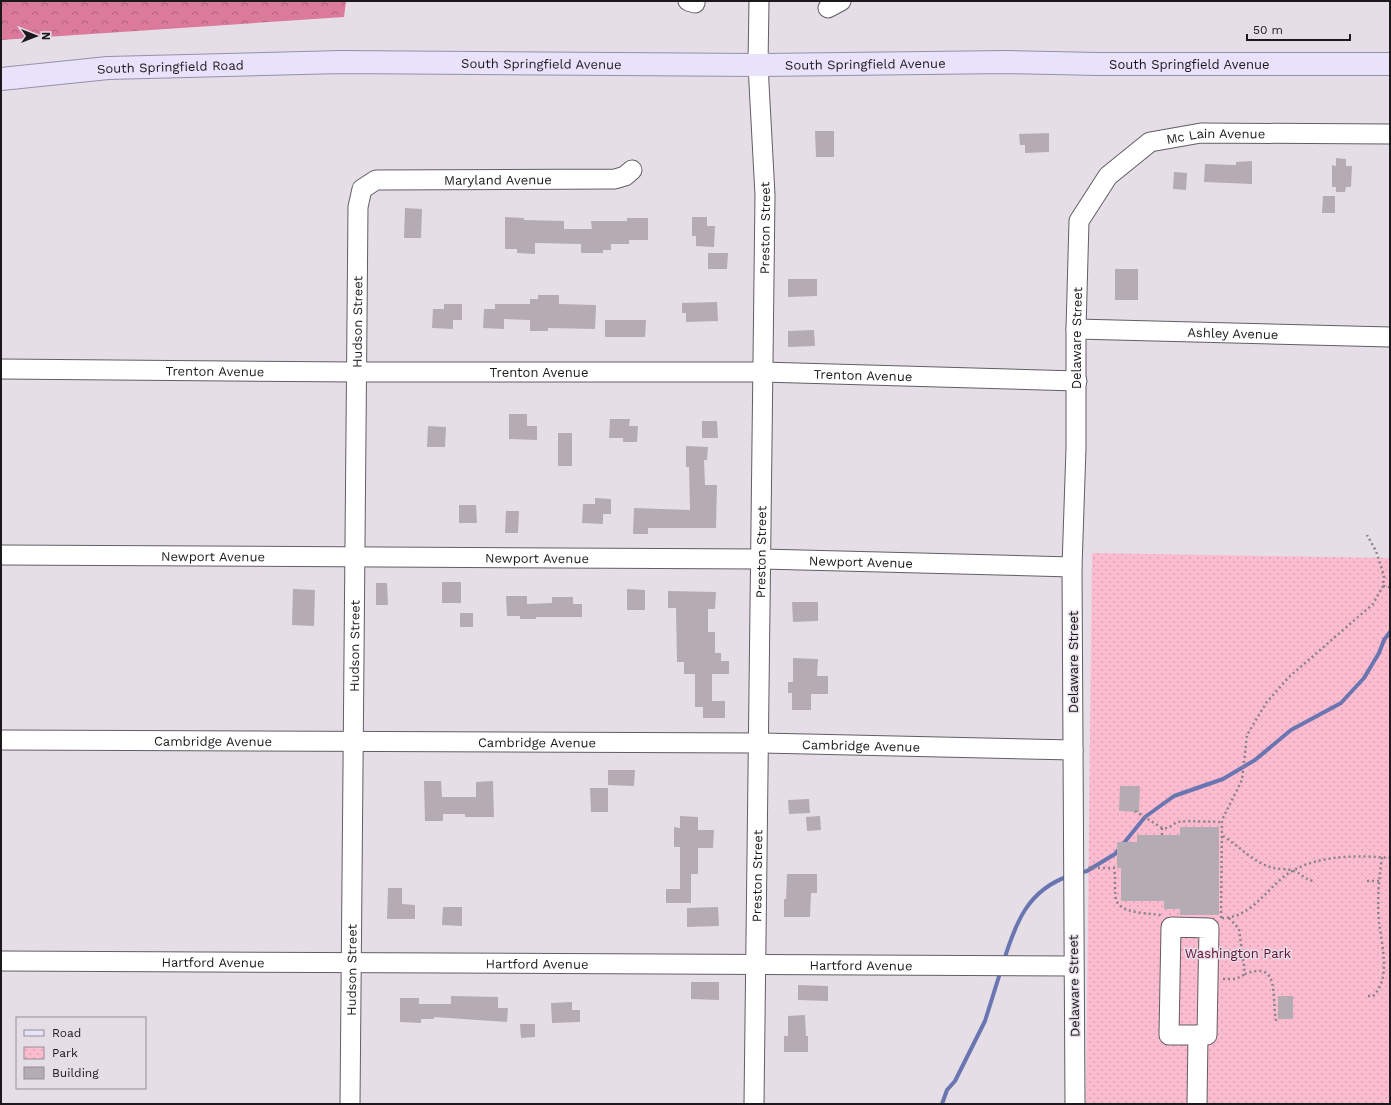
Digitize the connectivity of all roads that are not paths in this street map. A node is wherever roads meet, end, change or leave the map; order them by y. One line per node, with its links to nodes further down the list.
1 (759, 1): 4 (street, Preston Street)
2 (341, 62): 4 (main road, South Springfield Avenue); 5 (main road, South Springfield Road)
3 (1390, 64): 4 (main road, South Springfield Avenue)
4 (758, 65): 14 (street, Preston Street)
5 (1, 80)
6 (1390, 134): 9 (street, Mc Lain Avenue)
7 (632, 170): 8 (street, Maryland Avenue)
8 (362, 189): 13 (street, Hudson Street)
9 (1079, 221): 10 (street, Delaware Street)
10 (1076, 330): 11 (street, Ashley Avenue); 15 (street, Delaware Street)
11 (1390, 337)
12 (1, 369): 13 (street, Trenton Avenue)
13 (356, 372): 14 (street, Trenton Avenue); 17 (street, Hudson Street)
14 (762, 372): 15 (street, Trenton Avenue); 18 (street, Preston Street)
15 (1077, 381): 19 (street, Delaware Street)
16 (1, 555): 17 (street, Newport Avenue)
17 (354, 558): 18 (street, Newport Avenue); 21 (street, Hudson Street)
18 (760, 559): 19 (street, Newport Avenue); 22 (street, Preston Street)
19 (1072, 567): 23 (street, Delaware Street)
20 (1, 740): 21 (street, Cambridge Avenue)
21 (353, 742): 22 (street, Cambridge Avenue); 25 (street, Hudson Street)
22 (758, 743): 23 (street, Cambridge Avenue); 26 (street, Preston Street)
23 (1073, 750): 27 (street, Delaware Street)
24 (1, 961): 25 (street, Hartford Avenue)
25 (351, 963): 26 (street, Hartford Avenue); 29 (street, Hudson Street)
26 (756, 964): 27 (street, Hartford Avenue); 30 (street, Preston Street)
27 (1073, 966): 31 (street, Delaware Street)
28 (1198, 1035): 28 (street); 32 (street)
29 (350, 1104)
30 (754, 1104)
31 (1075, 1104)
32 (1196, 1104)

